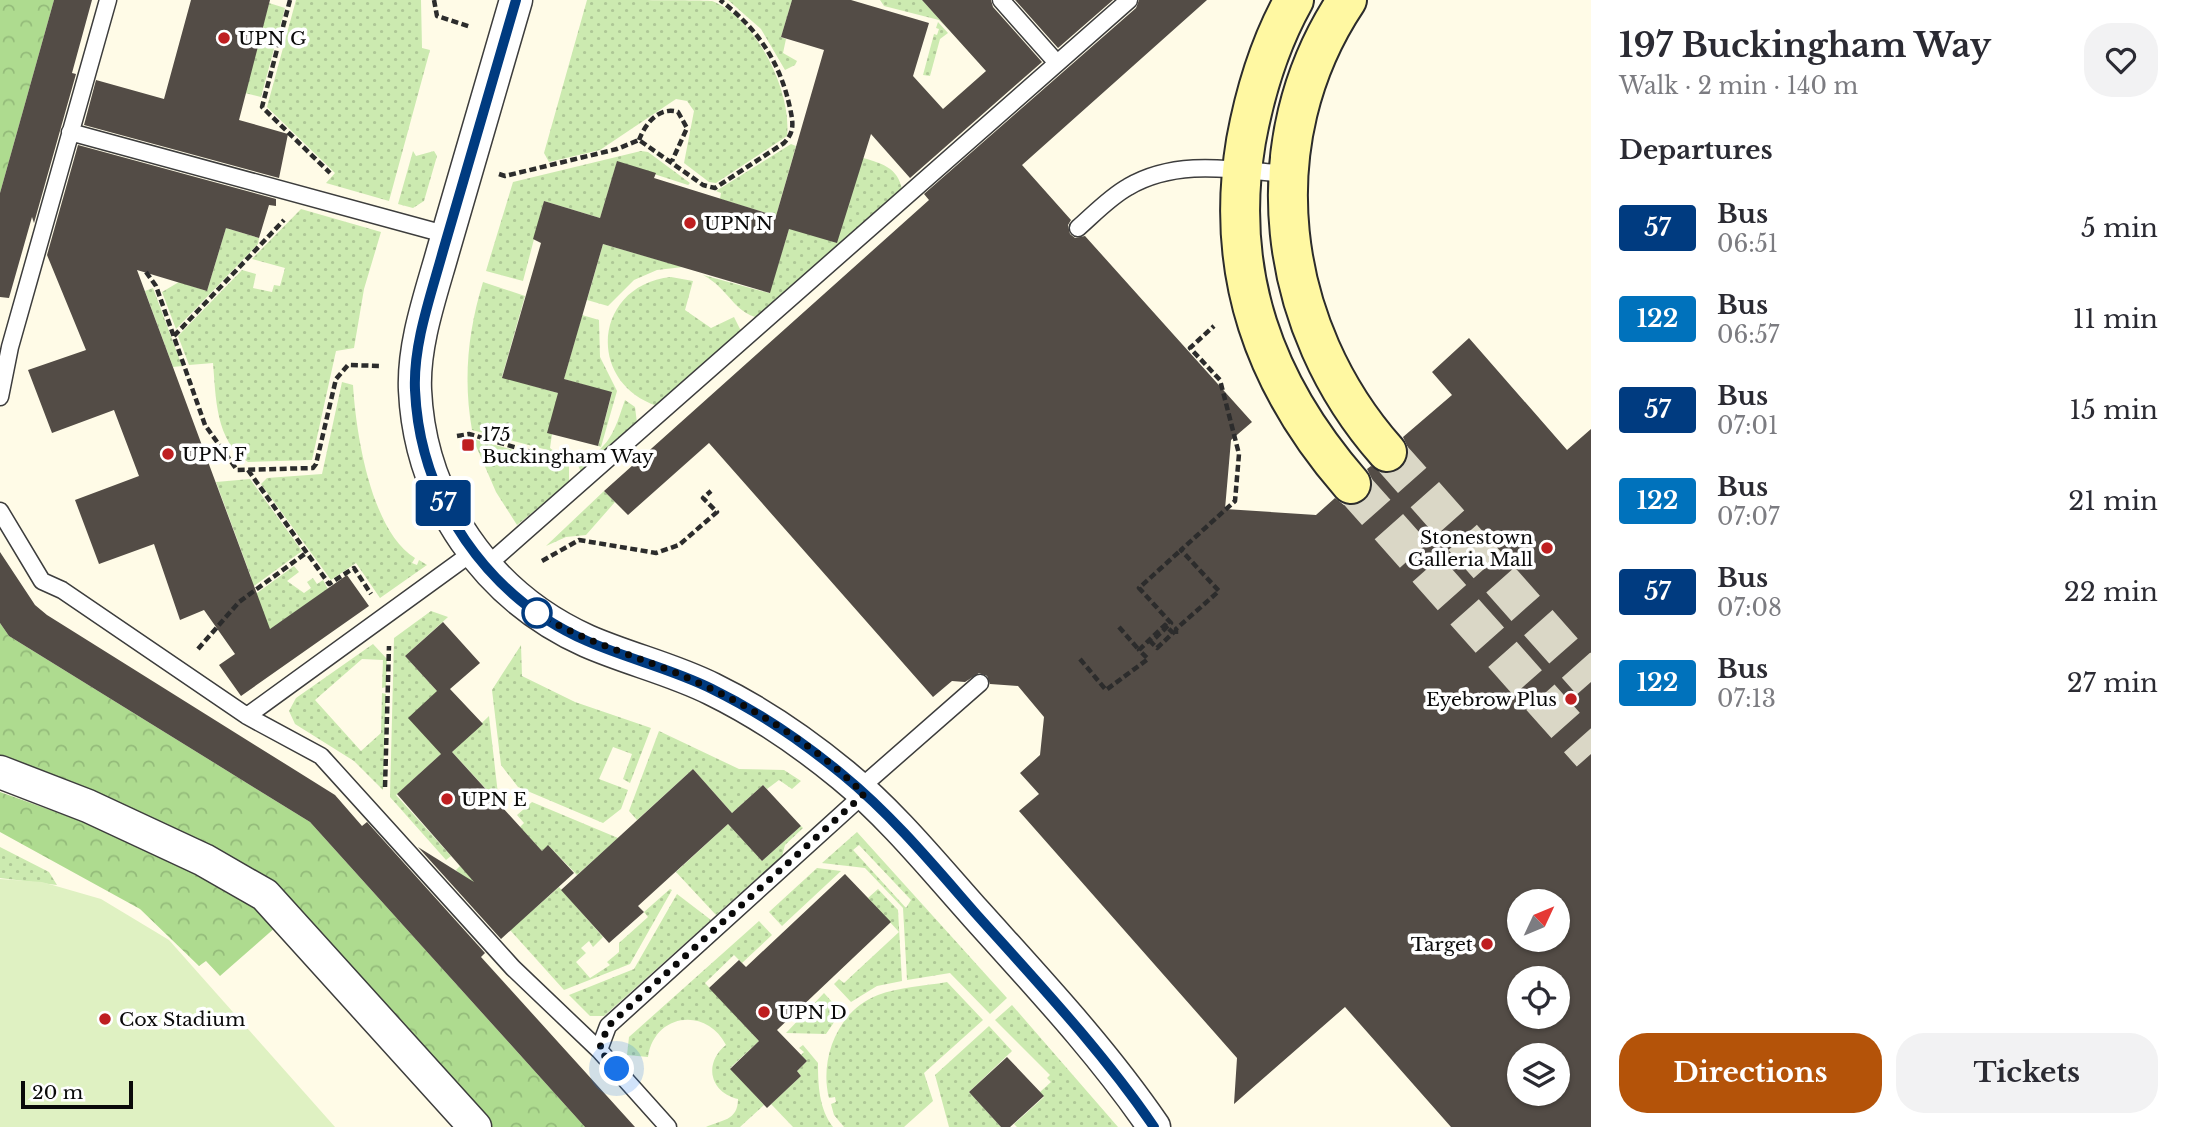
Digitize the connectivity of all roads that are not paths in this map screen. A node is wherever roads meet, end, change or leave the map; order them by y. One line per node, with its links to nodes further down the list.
1 (108, 0): 8 (lane)
2 (516, 0): 12 (street)
3 (1001, 0): 7 (lane)
4 (1129, 0): 7 (lane)
5 (1294, 0): 9 (street)
6 (1347, 0): 10 (street)
7 (1057, 63): 17 (lane)
8 (70, 132): 12 (lane); 13 (lane)
9 (1242, 171): 10 (lane); 11 (lane); 15 (street)
10 (1288, 174): 14 (street)
11 (1078, 228)
12 (448, 235): 17 (street)
13 (0, 397)
14 (1387, 452)
15 (1351, 484)
16 (0, 511): 19 (lane)
17 (479, 559): 19 (lane); 21 (street)
18 (980, 683): 21 (lane)
19 (247, 716): 22 (lane)
20 (0, 772): 23 (street)
21 (861, 791): 22 (lane); 25 (street)
22 (599, 1050): 24 (lane)
23 (475, 1127)
24 (668, 1127)
25 (1154, 1127)

